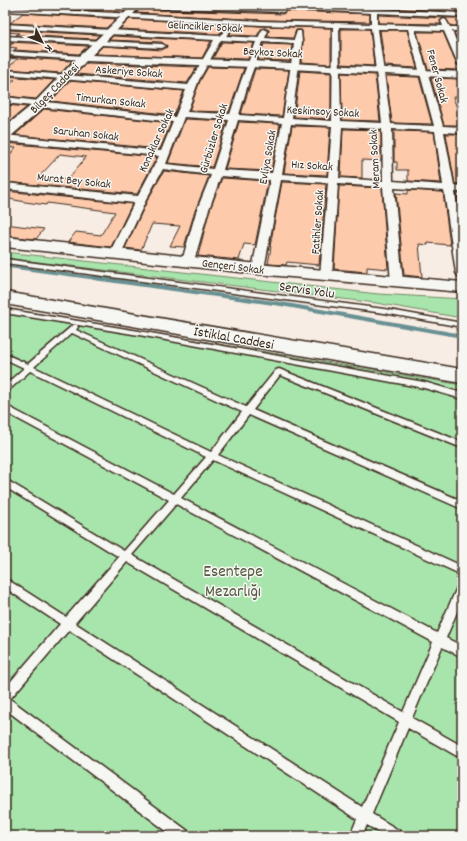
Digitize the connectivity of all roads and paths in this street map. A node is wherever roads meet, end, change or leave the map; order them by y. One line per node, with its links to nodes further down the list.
1 (137, 5): 2 (street); 12 (street)
2 (207, 7): 3 (street)
3 (272, 7): 5 (street)
4 (363, 7): 5 (street); 7 (street)
5 (285, 8): 17 (street)
6 (8, 9): 8 (street)
7 (374, 10): 10 (street); 22 (street, Meram Sokak)
8 (60, 12): 9 (street); 23 (street)
9 (91, 14): 12 (street); 13 (street)
10 (441, 14): 11 (street); 27 (street)
11 (462, 15)
12 (128, 16): 20 (street); 29 (street)
13 (85, 19)
14 (234, 22): 16 (street); 24 (street); 32 (street, Konaklar Sokak)
15 (79, 24): 25 (street)
16 (266, 24): 17 (street); 33 (street, Gürbüzler Sokak)
17 (284, 24): 18 (street)
18 (299, 25): 21 (street); 35 (street, Evliya Sokak)
19 (5, 26): 23 (street, Gelincikler Sokak)
20 (157, 26): 24 (street); 29 (street, Gelincikler Sokak); 30 (street, Gelincikler Sokak)
21 (336, 26): 22 (street); 44 (street, Fatihler Sokak)
22 (374, 27): 26 (street); 45 (street, Meram Sokak)
23 (36, 28): 25 (street, Gelincikler Sokak)
24 (194, 28): 30 (street, Gelincikler Sokak); 32 (street, Gelincikler Sokak)
25 (73, 29): 29 (street, Gelincikler Sokak)
26 (411, 29): 27 (street); 47 (street, Fener Sokak)
27 (449, 29): 28 (street); 42 (street)
28 (462, 29)
29 (110, 31): 34 (street, Bilgeç Caddesi)
30 (172, 35): 36 (street)
31 (5, 38): 34 (street)
32 (221, 38): 33 (street, Gelincikler Sokak); 40 (street, Konaklar Sokak)
33 (261, 40): 35 (street, Gelincikler Sokak); 41 (street, Gürbüzler Sokak)
34 (99, 42): 36 (street); 38 (street, Bilgeç Caddesi)
35 (298, 42): 43 (street, Evliya Sokak)
36 (162, 46): 39 (street)
37 (5, 53): 38 (street)
38 (84, 58): 39 (street, Beykoz Sokak); 49 (street, Bilgeç Caddesi)
39 (154, 60): 40 (street, Beykoz Sokak)
40 (204, 62): 41 (street, Beykoz Sokak); 50 (street, Konaklar Sokak)
41 (252, 64): 43 (street, Beykoz Sokak); 54 (street, Gürbüzler Sokak)
42 (462, 64)
43 (294, 66): 44 (street, Beykoz Sokak); 55 (street, Evliya Sokak)
44 (336, 68): 45 (street, Beykoz Sokak); 56 (street, Fatihler Sokak)
45 (381, 71): 47 (street, Beykoz Sokak); 57 (street, Meram Sokak)
46 (5, 72): 49 (street, Askeriye Sokak)
47 (424, 73): 48 (street, Beykoz Sokak); 58 (street, Fener Sokak)
48 (462, 75)
49 (64, 78): 50 (street, Askeriye Sokak); 52 (street, Bilgeç Caddesi)
50 (191, 88): 53 (street, Konaklar Sokak)
51 (5, 100): 52 (street, Timurkan Sokak)
52 (40, 104): 53 (street, Timurkan Sokak); 60 (street, Bilgeç Caddesi)
53 (180, 117): 54 (street, Keskinsoy Sokak); 62 (street, Konaklar Sokak)
54 (234, 117): 55 (street, Keskinsoy Sokak); 64 (street, Gürbüzler Sokak)
55 (287, 121): 56 (street, Keskinsoy Sokak); 65 (street, Evliya Sokak)
56 (337, 124): 57 (street, Keskinsoy Sokak); 66 (street, Fatihler Sokak)
57 (387, 126): 58 (street, Keskinsoy Sokak); 67 (street, Meram Sokak)
58 (439, 128): 59 (street, Keskinsoy Sokak); 69 (street, Fener Sokak)
59 (462, 130)
60 (5, 134)
61 (5, 138): 62 (street, Saruhan Sokak)
62 (164, 154): 63 (street, Konaklar Sokak)
63 (160, 166): 64 (street, Hız Sokak); 71 (street, Konaklar Sokak)
64 (217, 173): 65 (street, Hız Sokak); 75 (street, Gürbüzler Sokak)
65 (277, 176): 66 (street, Hız Sokak); 76 (street, Evliya Sokak)
66 (333, 180): 67 (street, Hız Sokak); 78 (street, Fatihler Sokak)
67 (388, 184): 69 (street, Hız Sokak); 79 (street, Meram Sokak)
68 (5, 186): 71 (street, Murat Bey Sokak)
69 (449, 188): 70 (street, Hız Sokak); 77 (street, Fener Sokak)
70 (462, 189)
71 (140, 200): 73 (street, Konaklar Sokak)
72 (5, 242): 73 (street, Gençeri Sokak)
73 (115, 254): 75 (street, Gençeri Sokak)
74 (5, 261): 84 (lane, Servis Yolu)
75 (188, 261): 76 (street, Gençeri Sokak)
76 (258, 269): 78 (street, Gençeri Sokak)
77 (462, 273)
78 (326, 276): 79 (street, Gençeri Sokak)
79 (397, 282): 80 (street, Gençeri Sokak)
80 (462, 287)
81 (5, 298): 90 (street, İstiklal Caddesi)
82 (5, 311): 83 (lane)
83 (79, 323): 85 (lane); 87 (lane)
84 (462, 325)
85 (71, 330): 88 (lane); 94 (lane)
86 (5, 356): 88 (lane)
87 (287, 361): 89 (lane); 92 (lane)
88 (28, 368): 91 (lane); 96 (lane)
89 (279, 372): 94 (lane); 95 (lane)
90 (462, 376)
91 (5, 389)
92 (462, 396)
93 (5, 408): 98 (lane)
94 (247, 411): 96 (lane); 99 (lane)
95 (462, 445)
96 (212, 456): 98 (lane); 101 (lane)
97 (5, 483): 100 (lane)
98 (174, 500): 100 (lane); 105 (lane)
99 (462, 505)
100 (125, 556): 104 (lane); 109 (lane)
101 (462, 571)
102 (5, 583): 104 (lane)
103 (462, 588): 105 (lane)
104 (68, 623): 107 (lane); 111 (lane)
105 (440, 640): 106 (lane); 109 (lane)
106 (462, 652)
107 (5, 696)
108 (5, 702): 112 (lane)
109 (405, 720): 110 (lane); 111 (lane)
110 (462, 753)
111 (365, 816): 113 (lane); 114 (lane)
112 (183, 836)
113 (356, 836)
114 (395, 836)

